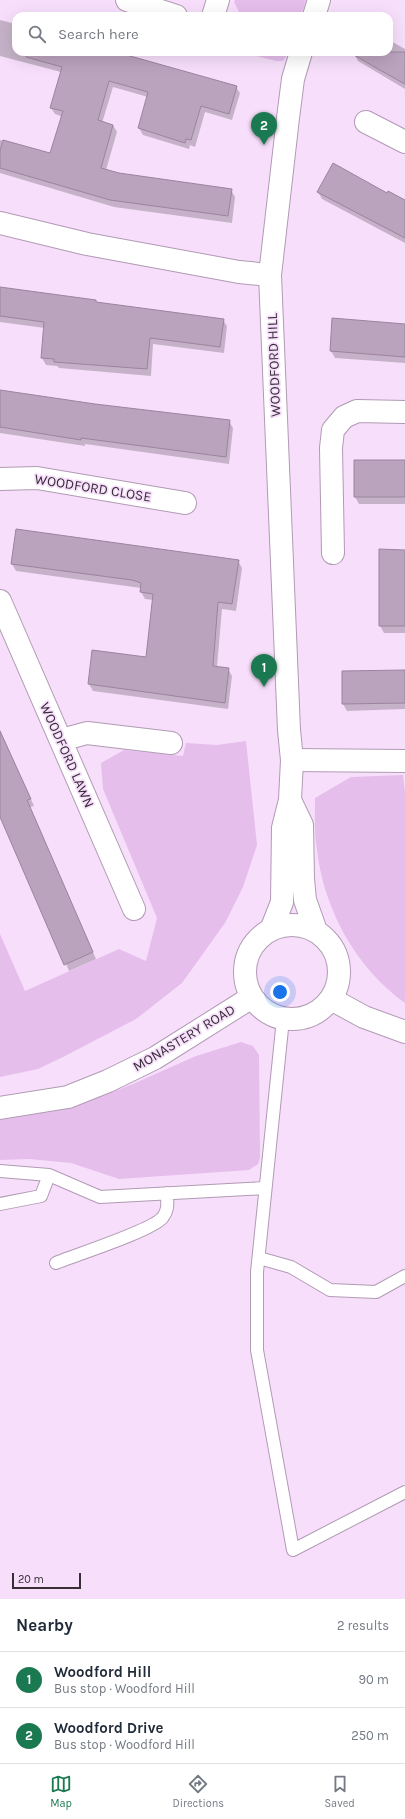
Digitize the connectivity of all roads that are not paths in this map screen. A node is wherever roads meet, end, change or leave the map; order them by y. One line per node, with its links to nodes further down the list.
1 (127, 0): 4 (street)
2 (218, 0): 5 (street)
3 (319, 0): 6 (street)
4 (164, 12)
5 (214, 12)
6 (315, 12)
7 (300, 56): 11 (street, WOODFORD HILL)
8 (366, 122): 9 (street)
9 (405, 142)
10 (0, 223): 11 (street)
11 (270, 275): 19 (street, WOODFORD HILL)
12 (405, 412): 15 (street)
13 (0, 479): 14 (street, WOODFORD CLOSE)
14 (185, 503)
15 (333, 553)
16 (0, 600): 17 (street, WOODFORD LAWN)
17 (61, 740): 18 (street); 22 (street, WOODFORD LAWN)
18 (171, 743)
19 (292, 760): 20 (street); 21 (street, WOODFORD HILL)
20 (405, 761)
21 (290, 800): 23 (street, WOODFORD HILL); 24 (street, WOODFORD HILL)
22 (134, 909)
23 (271, 930): 24 (street); 25 (street)
24 (316, 931): 26 (street)
25 (252, 997): 27 (street); 29 (street, MONASTERY ROAD)
26 (331, 999): 27 (street); 28 (street)
27 (283, 1019): 32 (lane)
28 (405, 1032)
29 (0, 1108)
30 (0, 1171): 31 (lane)
31 (48, 1175): 33 (lane); 34 (lane)
32 (265, 1188): 33 (lane); 35 (lane)
33 (167, 1193): 36 (lane)
34 (0, 1204)
35 (259, 1258): 37 (lane); 38 (lane)
36 (56, 1263)
37 (405, 1276)
38 (405, 1492)

